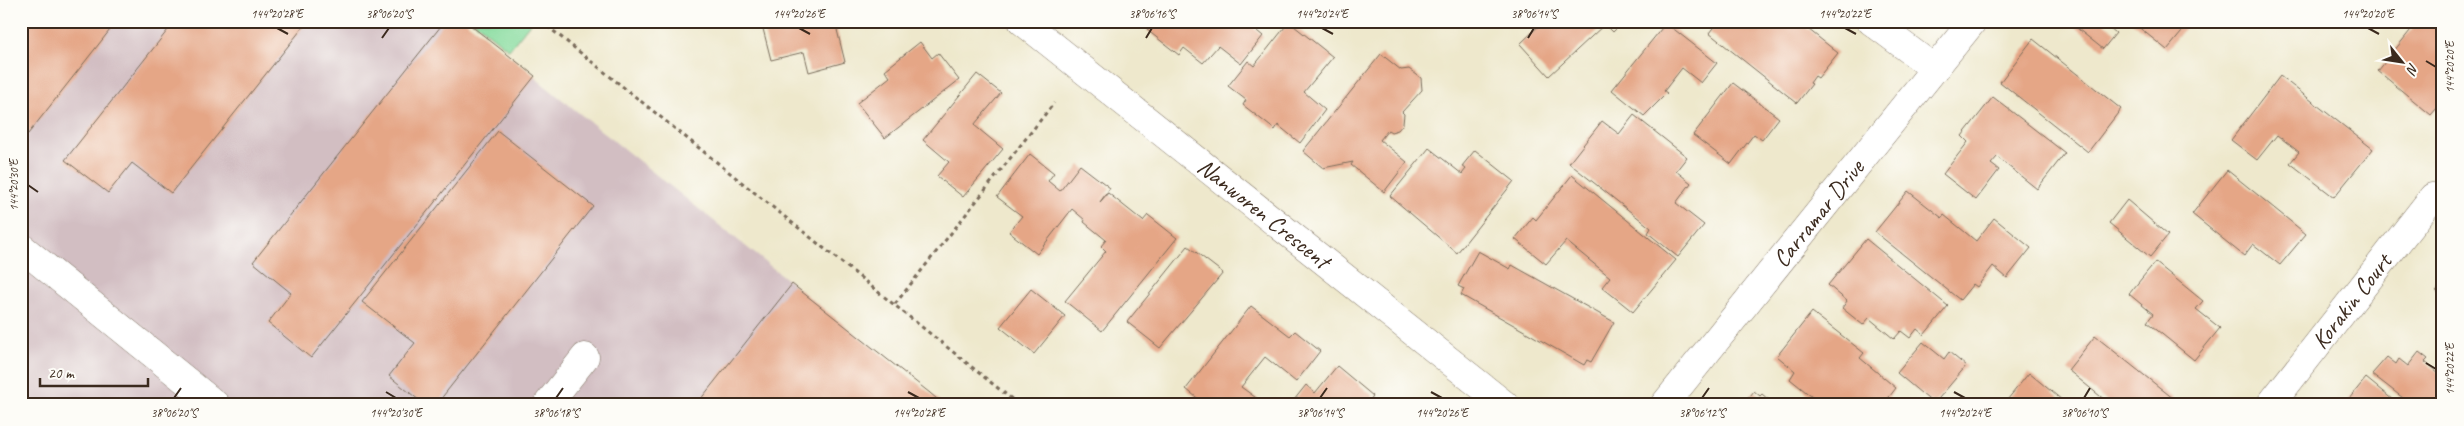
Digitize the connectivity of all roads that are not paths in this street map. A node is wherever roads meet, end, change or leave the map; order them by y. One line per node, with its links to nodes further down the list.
1 (1022, 21): 10 (street, Nanworen Crescent)
2 (1871, 21): 4 (street)
3 (1973, 21): 4 (street, Carramar Drive)
4 (1935, 69): 11 (street, Carramar Drive)
5 (2433, 197): 12 (street, Korakin Court)
6 (21, 247): 8 (street)
7 (585, 357): 9 (street)
8 (216, 405)
9 (547, 405)
10 (1505, 405)
11 (1664, 405)
12 (2270, 405)

